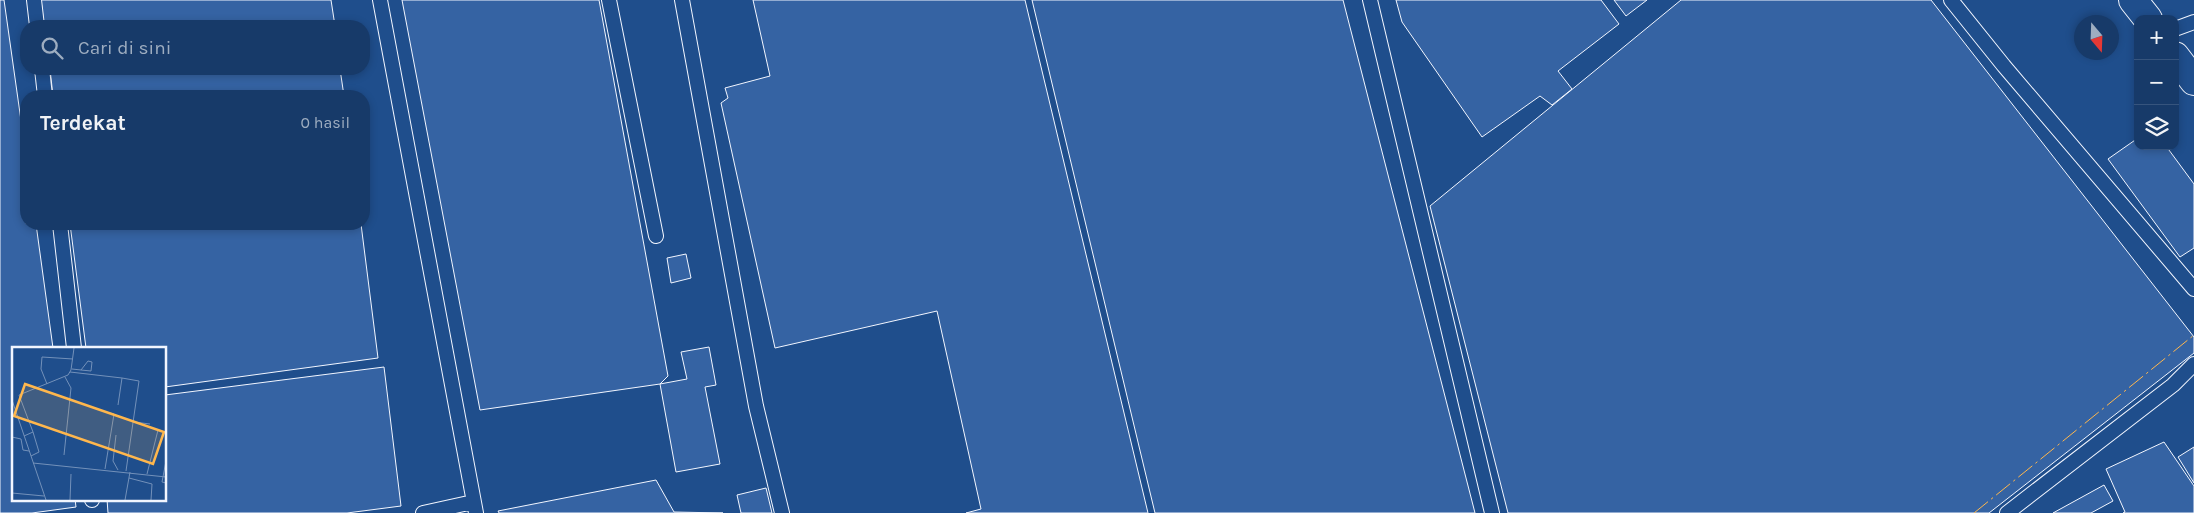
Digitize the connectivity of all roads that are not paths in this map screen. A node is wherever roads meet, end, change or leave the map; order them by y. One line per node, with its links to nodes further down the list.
1 (34, 0): 9 (lane)
2 (380, 0): 19 (lane)
3 (609, 0): 15 (lane)
4 (682, 0): 21 (lane)
5 (1370, 0): 22 (lane)
6 (1951, 0): 16 (lane)
7 (2133, 0): 8 (main road)
8 (2145, 15)
9 (36, 20)
10 (2194, 22): 11 (lane)
11 (2179, 28)
12 (43, 75): 13 (lane)
13 (45, 90)
14 (61, 230): 17 (lane)
15 (656, 236)
16 (2194, 289)
17 (74, 347)
18 (2194, 364): 23 (lane)
19 (474, 508): 20 (lane)
20 (423, 513)
21 (782, 513)
22 (1492, 513)
23 (2007, 513)

